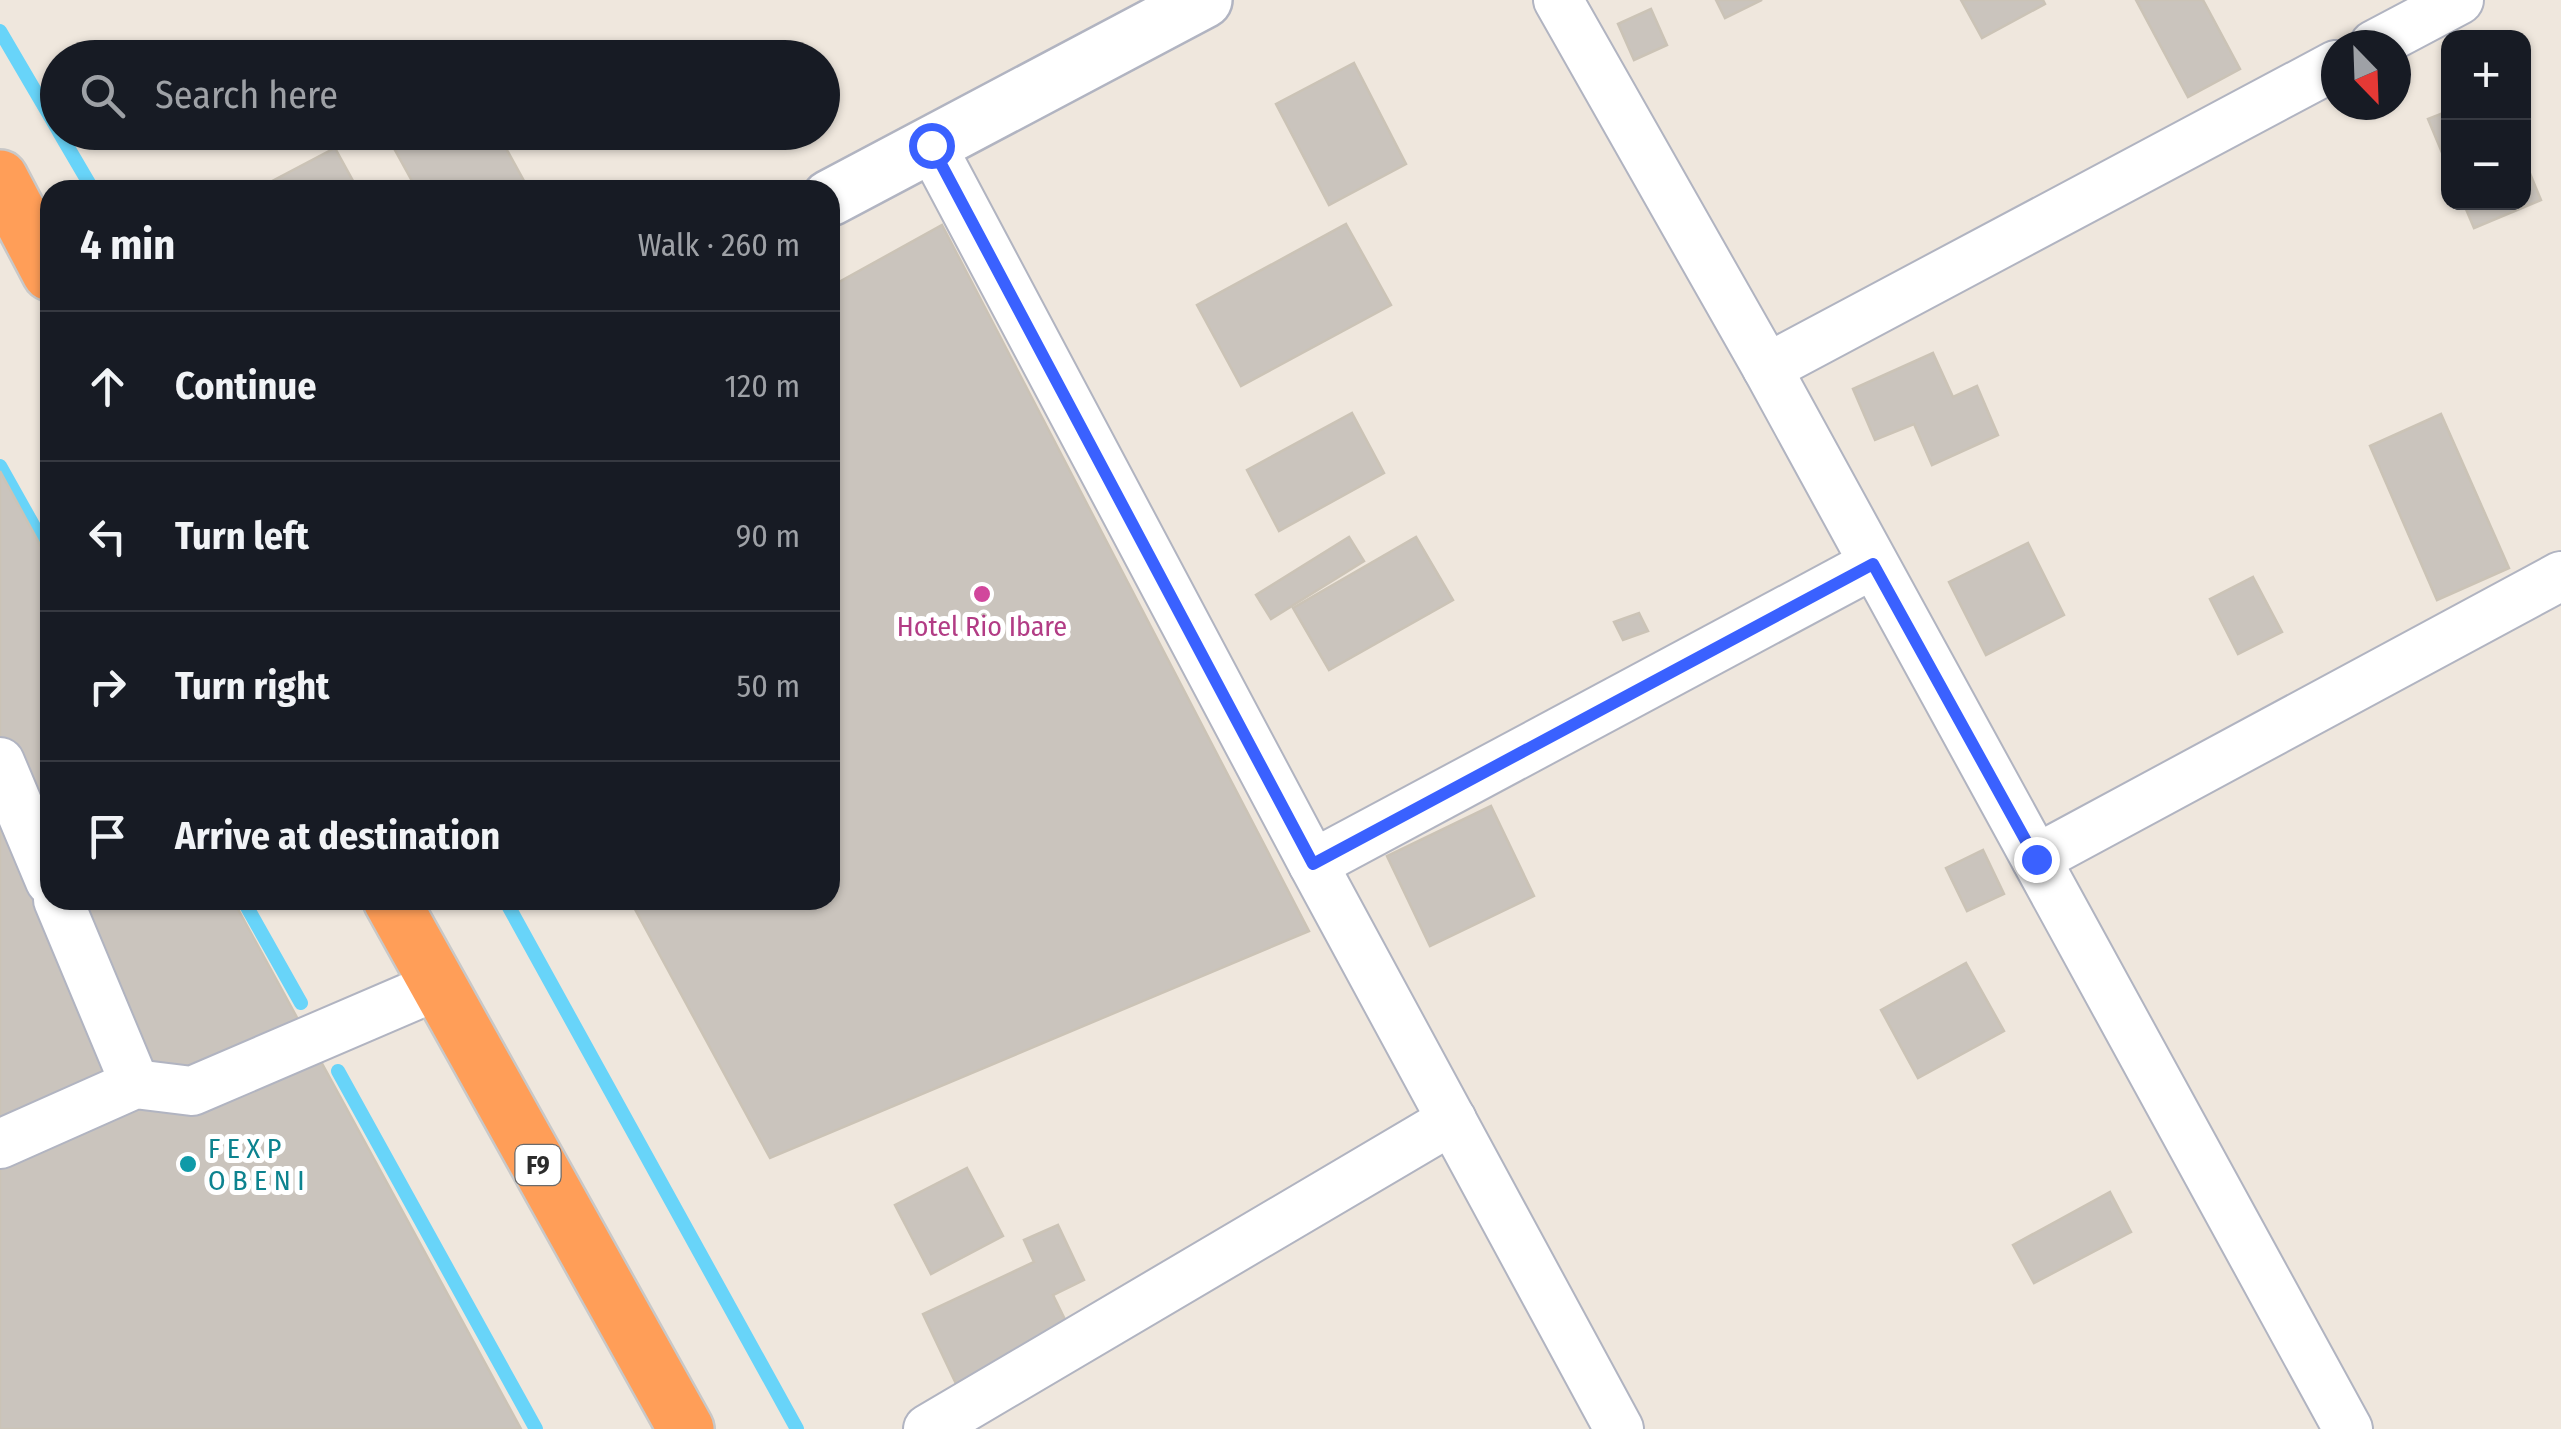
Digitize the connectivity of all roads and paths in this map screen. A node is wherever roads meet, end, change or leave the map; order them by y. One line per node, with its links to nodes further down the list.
1 (1204, 0): 6 (street)
2 (1558, 0): 10 (street)
3 (2458, 0): 4 (street)
4 (2402, 30)
5 (2321, 73): 10 (street)
6 (931, 145): 8 (street); 16 (street)
7 (0, 178): 9 (highway)
8 (840, 193)
9 (40, 254)
10 (1767, 368): 11 (street)
11 (1873, 564): 15 (street); 16 (street)
12 (2561, 576): 15 (street)
13 (0, 762): 14 (street)
14 (40, 857)
15 (2036, 859): 26 (street)
16 (1313, 864): 21 (street)
17 (62, 910): 20 (street)
18 (397, 910): 19 (highway, F9)
19 (438, 985): 20 (street); 23 (highway, F9)
20 (135, 1084): 22 (street)
21 (1452, 1120): 24 (street); 25 (street)
22 (0, 1144)
23 (686, 1429)
24 (928, 1429)
25 (1619, 1429)
26 (2348, 1429)

